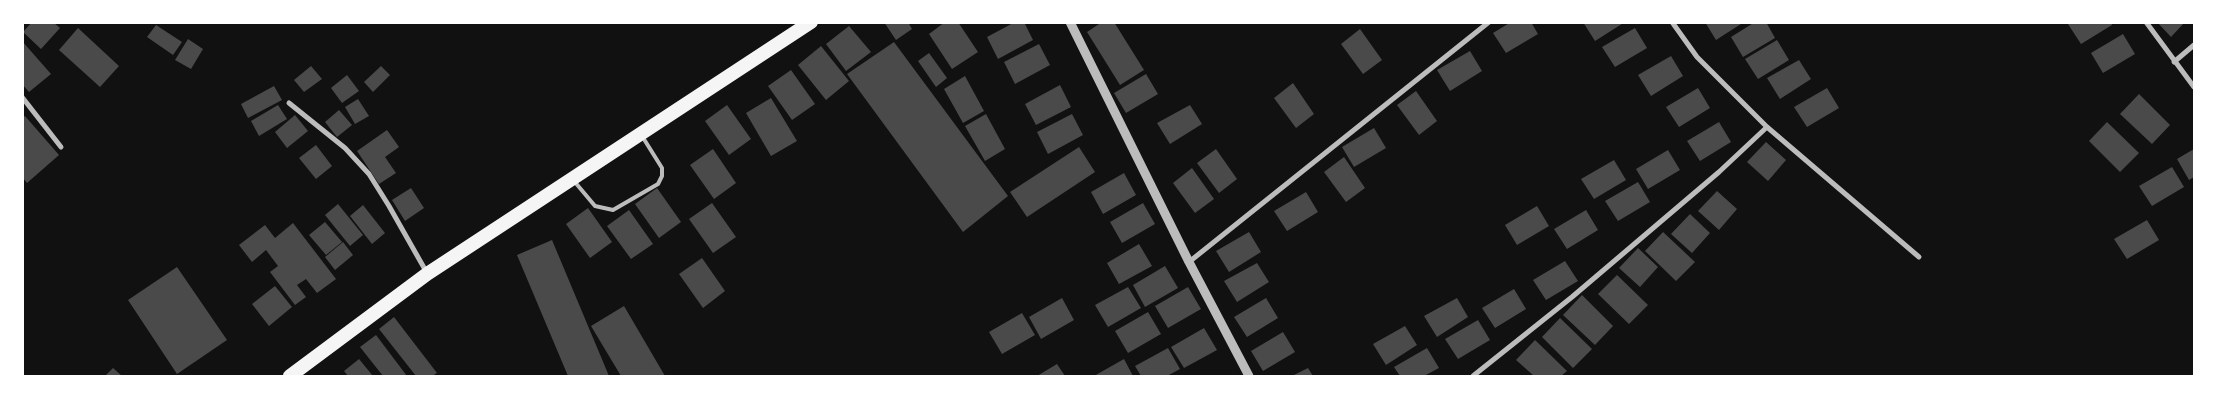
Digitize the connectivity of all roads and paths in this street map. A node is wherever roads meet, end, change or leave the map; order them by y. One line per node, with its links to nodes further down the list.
1 (811, 22): 12 (highway)
2 (1070, 22): 16 (street)
3 (1489, 22): 16 (street)
4 (1672, 22): 11 (street)
5 (2146, 22): 7 (street)
6 (2194, 45): 7 (street)
7 (2174, 62): 8 (street)
8 (2194, 87)
9 (22, 97): 13 (street)
10 (289, 104): 17 (street)
11 (1767, 127): 15 (street); 20 (street)
12 (641, 134): 14 (highway); 14 (lane)
13 (61, 147)
14 (573, 179): 17 (highway)
15 (1920, 257)
16 (1189, 262): 18 (street)
17 (427, 274): 19 (highway)
18 (1245, 375)
19 (290, 376)
20 (1473, 376)

